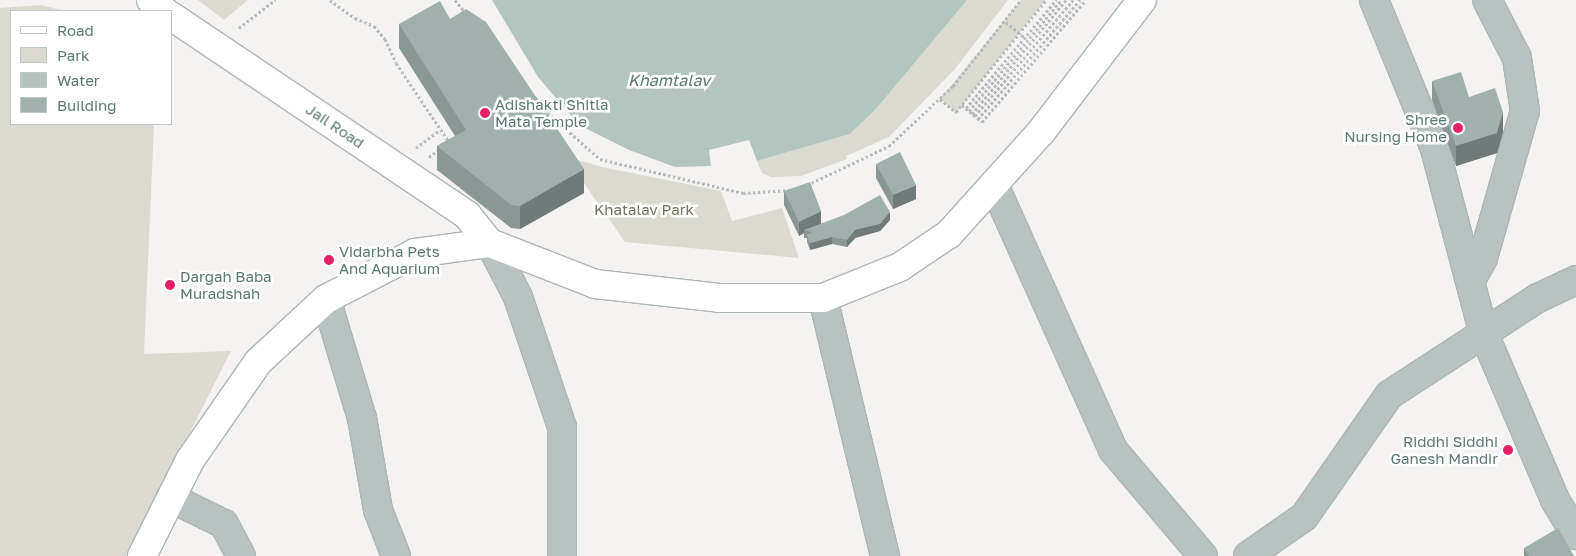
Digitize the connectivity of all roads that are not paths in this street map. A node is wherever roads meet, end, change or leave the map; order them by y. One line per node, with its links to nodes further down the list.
1 (151, 0): 5 (main road)
2 (1142, 0): 7 (main road)
3 (1374, 0): 9 (street)
4 (1487, 0): 9 (street)
5 (163, 10)
6 (172, 17): 8 (main road, Jail Road)
7 (994, 185): 11 (main road); 21 (street)
8 (490, 243): 11 (main road); 12 (main road); 19 (street)
9 (1471, 280): 13 (street)
10 (1576, 280): 13 (street)
11 (823, 298): 20 (street)
12 (326, 299): 14 (main road); 18 (street)
13 (1484, 334): 15 (street); 22 (street)
14 (171, 498): 16 (main road); 17 (street)
15 (1576, 535)
16 (142, 556)
17 (241, 556)
18 (396, 556)
19 (562, 556)
20 (885, 556)
21 (1203, 556)
22 (1248, 556)

